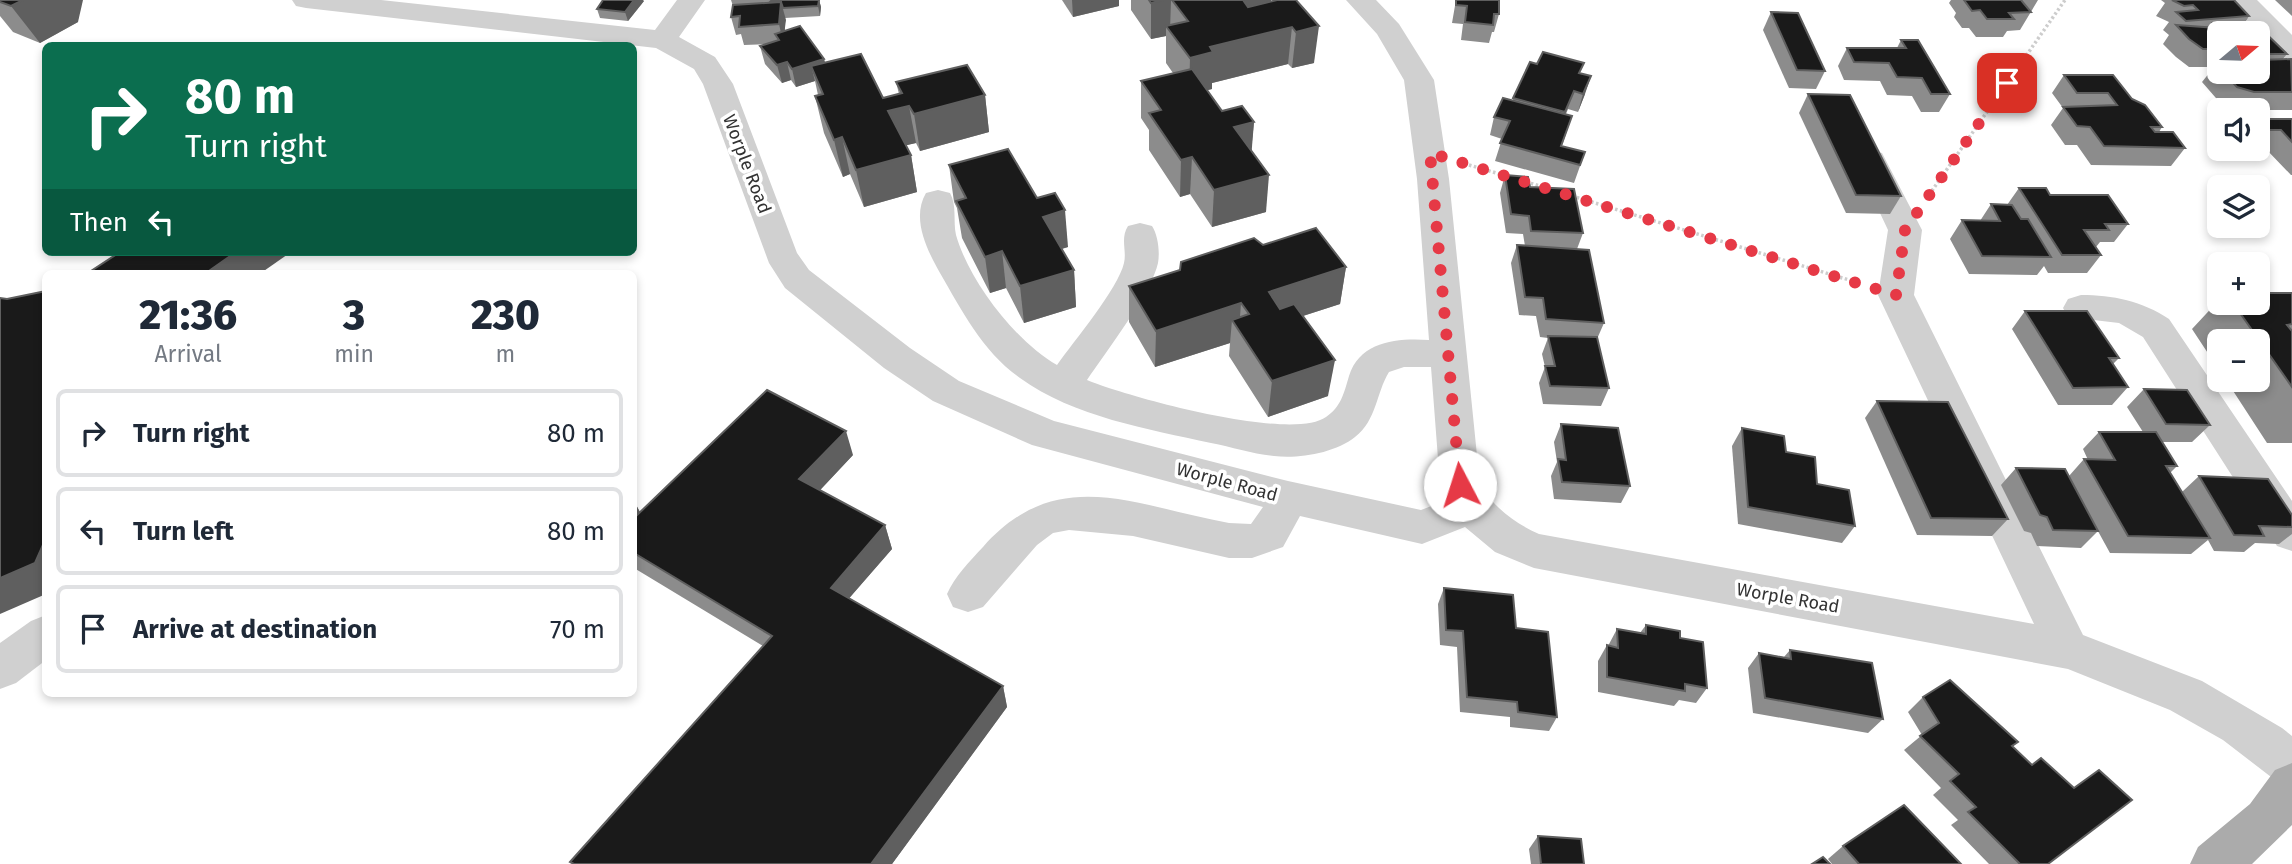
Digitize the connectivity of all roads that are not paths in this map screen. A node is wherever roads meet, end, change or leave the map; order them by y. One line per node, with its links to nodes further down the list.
1 (306, 0): 5 (street, Worple Road)
2 (691, 0): 5 (street)
3 (1360, 0): 11 (street)
4 (2241, 0): 6 (street)
5 (663, 40): 13 (street, Worple Road)
6 (2292, 51)
7 (1864, 145): 18 (street)
8 (938, 201): 12 (street)
9 (1140, 234): 12 (street)
10 (2081, 308): 15 (street)
11 (1448, 354): 12 (street); 14 (street)
12 (1063, 386)
13 (1288, 497): 14 (street, Worple Road); 16 (street)
14 (1470, 508): 18 (street, Worple Road)
15 (2292, 534)
16 (968, 594)
17 (42, 637): 19 (street)
18 (2068, 650): 20 (street, Worple Road)
19 (0, 669)
20 (2292, 764)
21 (2292, 786): 22 (main road)
22 (2215, 864)

